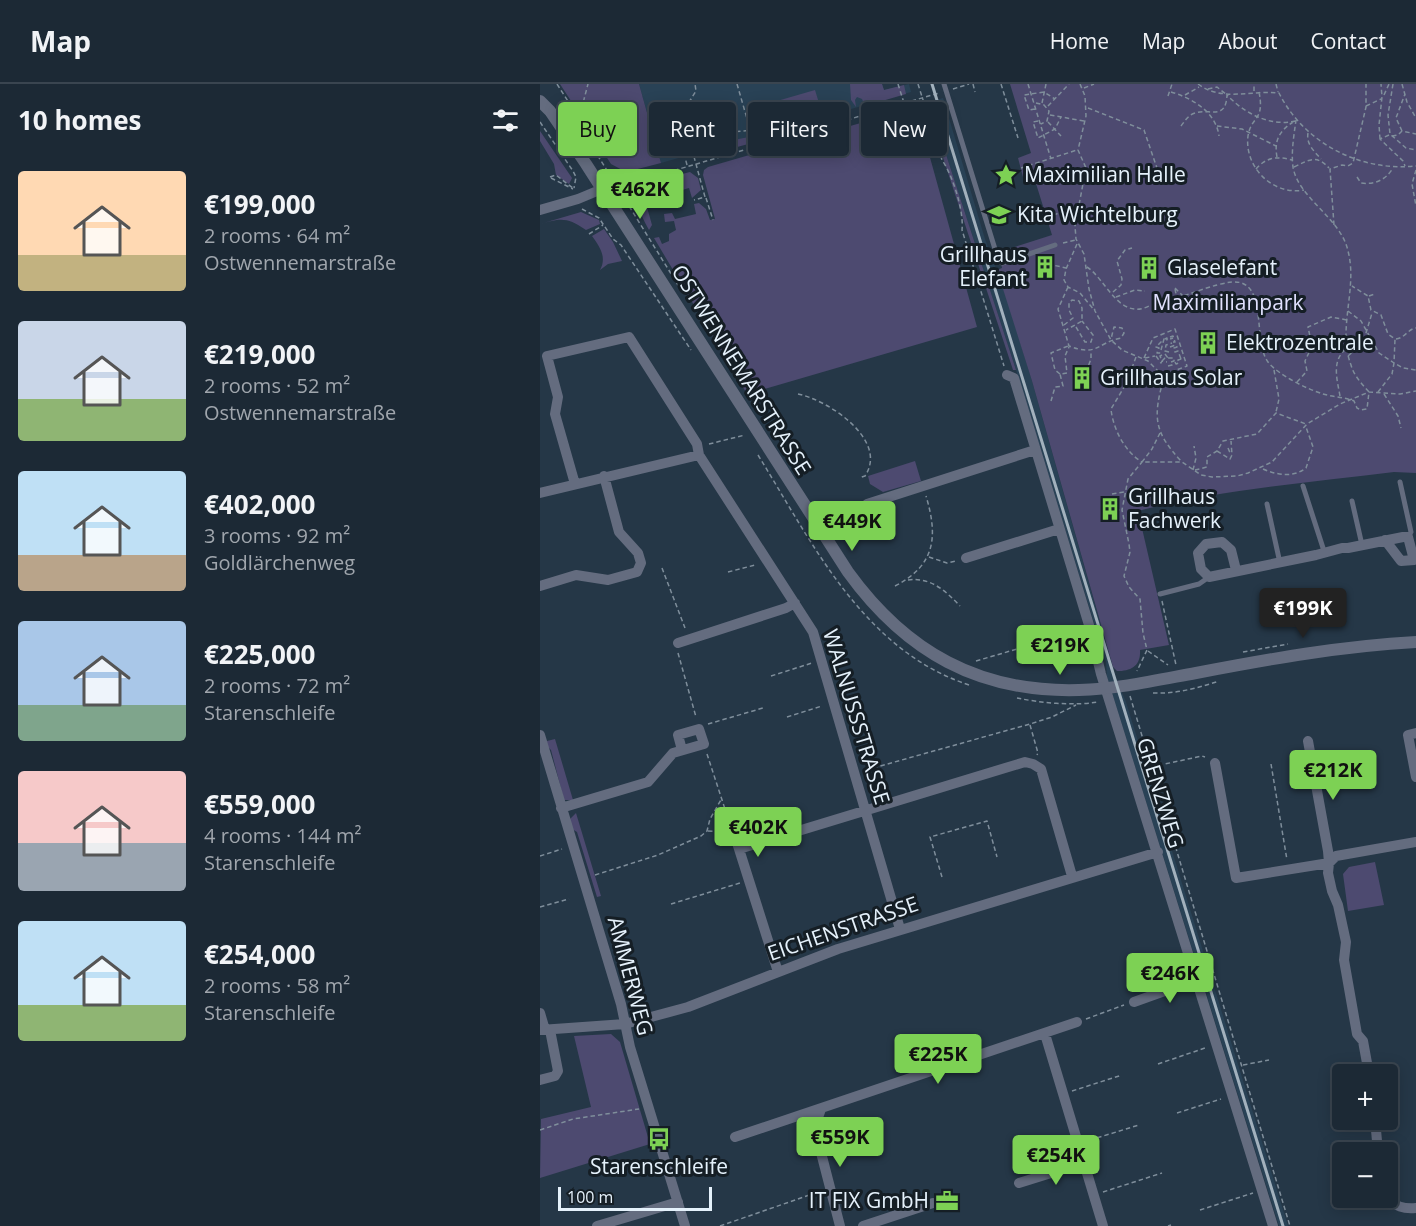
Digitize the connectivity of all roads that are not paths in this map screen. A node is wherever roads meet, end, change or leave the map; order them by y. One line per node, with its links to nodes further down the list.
1 (944, 84): 5 (lane)
2 (540, 101): 3 (street, OSTWENNEMARSTRASSE)
3 (602, 189): 4 (street); 32 (street, OSTWENNEMARSTRASSE)
4 (540, 210)
5 (1056, 245)
6 (1007, 375): 7 (street, GRENZWEG)
7 (1035, 450): 15 (street); 17 (street, GRENZWEG)
8 (699, 455): 9 (street); 11 (street, WALNUSSSTRASSE); 29 (street, WALNUSSSTRASSE)
9 (604, 476): 11 (street); 27 (street)
10 (1400, 482): 18 (lane)
11 (574, 484): 13 (street)
12 (1303, 486): 21 (lane)
13 (540, 493)
14 (1352, 501): 20 (lane)
15 (867, 504)
16 (1267, 504): 24 (lane)
17 (1059, 529): 22 (street); 32 (street, GRENZWEG)
18 (1408, 537): 19 (street); 23 (street)
19 (1385, 540): 20 (street); 23 (street)
20 (1362, 545): 21 (street)
21 (1324, 552): 24 (street)
22 (966, 558)
23 (1415, 559)
24 (1280, 563): 25 (street)
25 (1236, 570): 26 (street); 26 (street)
26 (1209, 577): 28 (lane)
27 (540, 586)
28 (1160, 594)
29 (795, 603): 30 (street); 40 (street, WALNUSSSTRASSE)
30 (684, 641)
31 (1416, 642): 32 (street, OSTWENNEMARSTRASSE)
32 (1106, 688): 44 (street, GRENZWEG)
33 (1416, 733): 38 (street)
34 (540, 735): 39 (street, AMMERWEG)
35 (1308, 741): 45 (street)
36 (682, 750): 36 (street); 39 (street)
37 (1215, 763): 45 (street)
38 (1416, 777)
39 (561, 808): 53 (street, AMMERWEG)
40 (864, 810): 43 (street); 46 (street); 47 (street, WALNUSSSTRASSE)
41 (729, 819): 43 (street)
42 (1416, 842): 45 (street)
43 (739, 849): 48 (street)
44 (1158, 852): 46 (street, EICHENSTRASSE); 49 (street, GRENZWEG)
45 (1329, 863): 56 (street)
46 (1072, 876): 47 (street, EICHENSTRASSE)
47 (900, 929): 48 (street, EICHENSTRASSE)
48 (778, 972): 53 (street, EICHENSTRASSE)
49 (1198, 979): 50 (street); 71 (street, GRENZWEG)
50 (1134, 1002)
51 (540, 1013): 54 (street)
52 (1077, 1022): 55 (street)
53 (625, 1024): 54 (street, EICHENSTRASSE); 62 (street, AMMERWEG)
54 (545, 1030): 57 (street)
55 (1045, 1034): 58 (street); 60 (street)
56 (1367, 1064)
57 (540, 1080)
58 (821, 1109): 59 (street); 68 (street)
59 (735, 1137)
60 (1083, 1163): 61 (street); 70 (street)
61 (1019, 1183)
62 (678, 1202): 66 (street); 67 (street, AMMERWEG)
63 (933, 1203): 69 (street)
64 (1398, 1207): 65 (street)
65 (1416, 1208)
66 (597, 1226)
67 (685, 1226)
68 (840, 1226)
69 (863, 1226)
70 (1103, 1226)
71 (1273, 1226)

